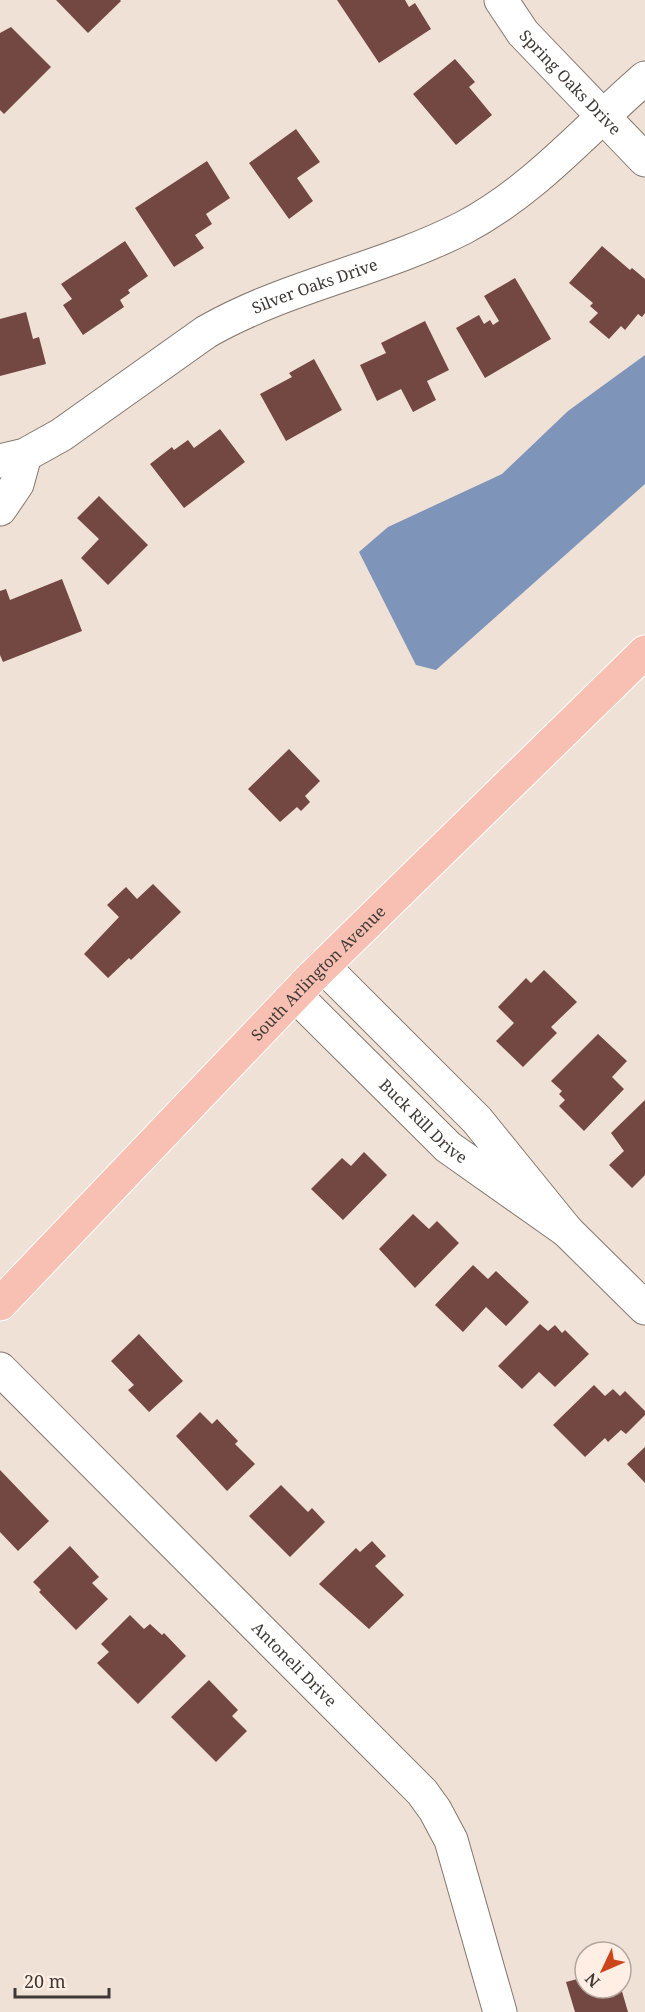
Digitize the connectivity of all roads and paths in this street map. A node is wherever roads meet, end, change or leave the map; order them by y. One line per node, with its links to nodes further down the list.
1 (501, 0): 3 (street, Spring Oaks Drive)
2 (645, 78): 3 (street, Silver Oaks Drive)
3 (603, 118): 4 (street, Spring Oaks Drive); 5 (street, Silver Oaks Drive)
4 (645, 160)
5 (13, 458): 6 (street, Silver Oaks Drive)
6 (0, 509)
7 (645, 652): 8 (main road, South Arlington Avenue)
8 (323, 966): 9 (main road, South Arlington Avenue); 10 (street, Buck Rill Drive)
9 (295, 995): 10 (street, Buck Rill Drive); 11 (main road, South Arlington Avenue)
10 (567, 1231): 12 (street, Buck Rill Drive)
11 (0, 1304)
12 (645, 1308)
13 (0, 1369): 14 (street, Antoneli Drive)
14 (501, 2012)

